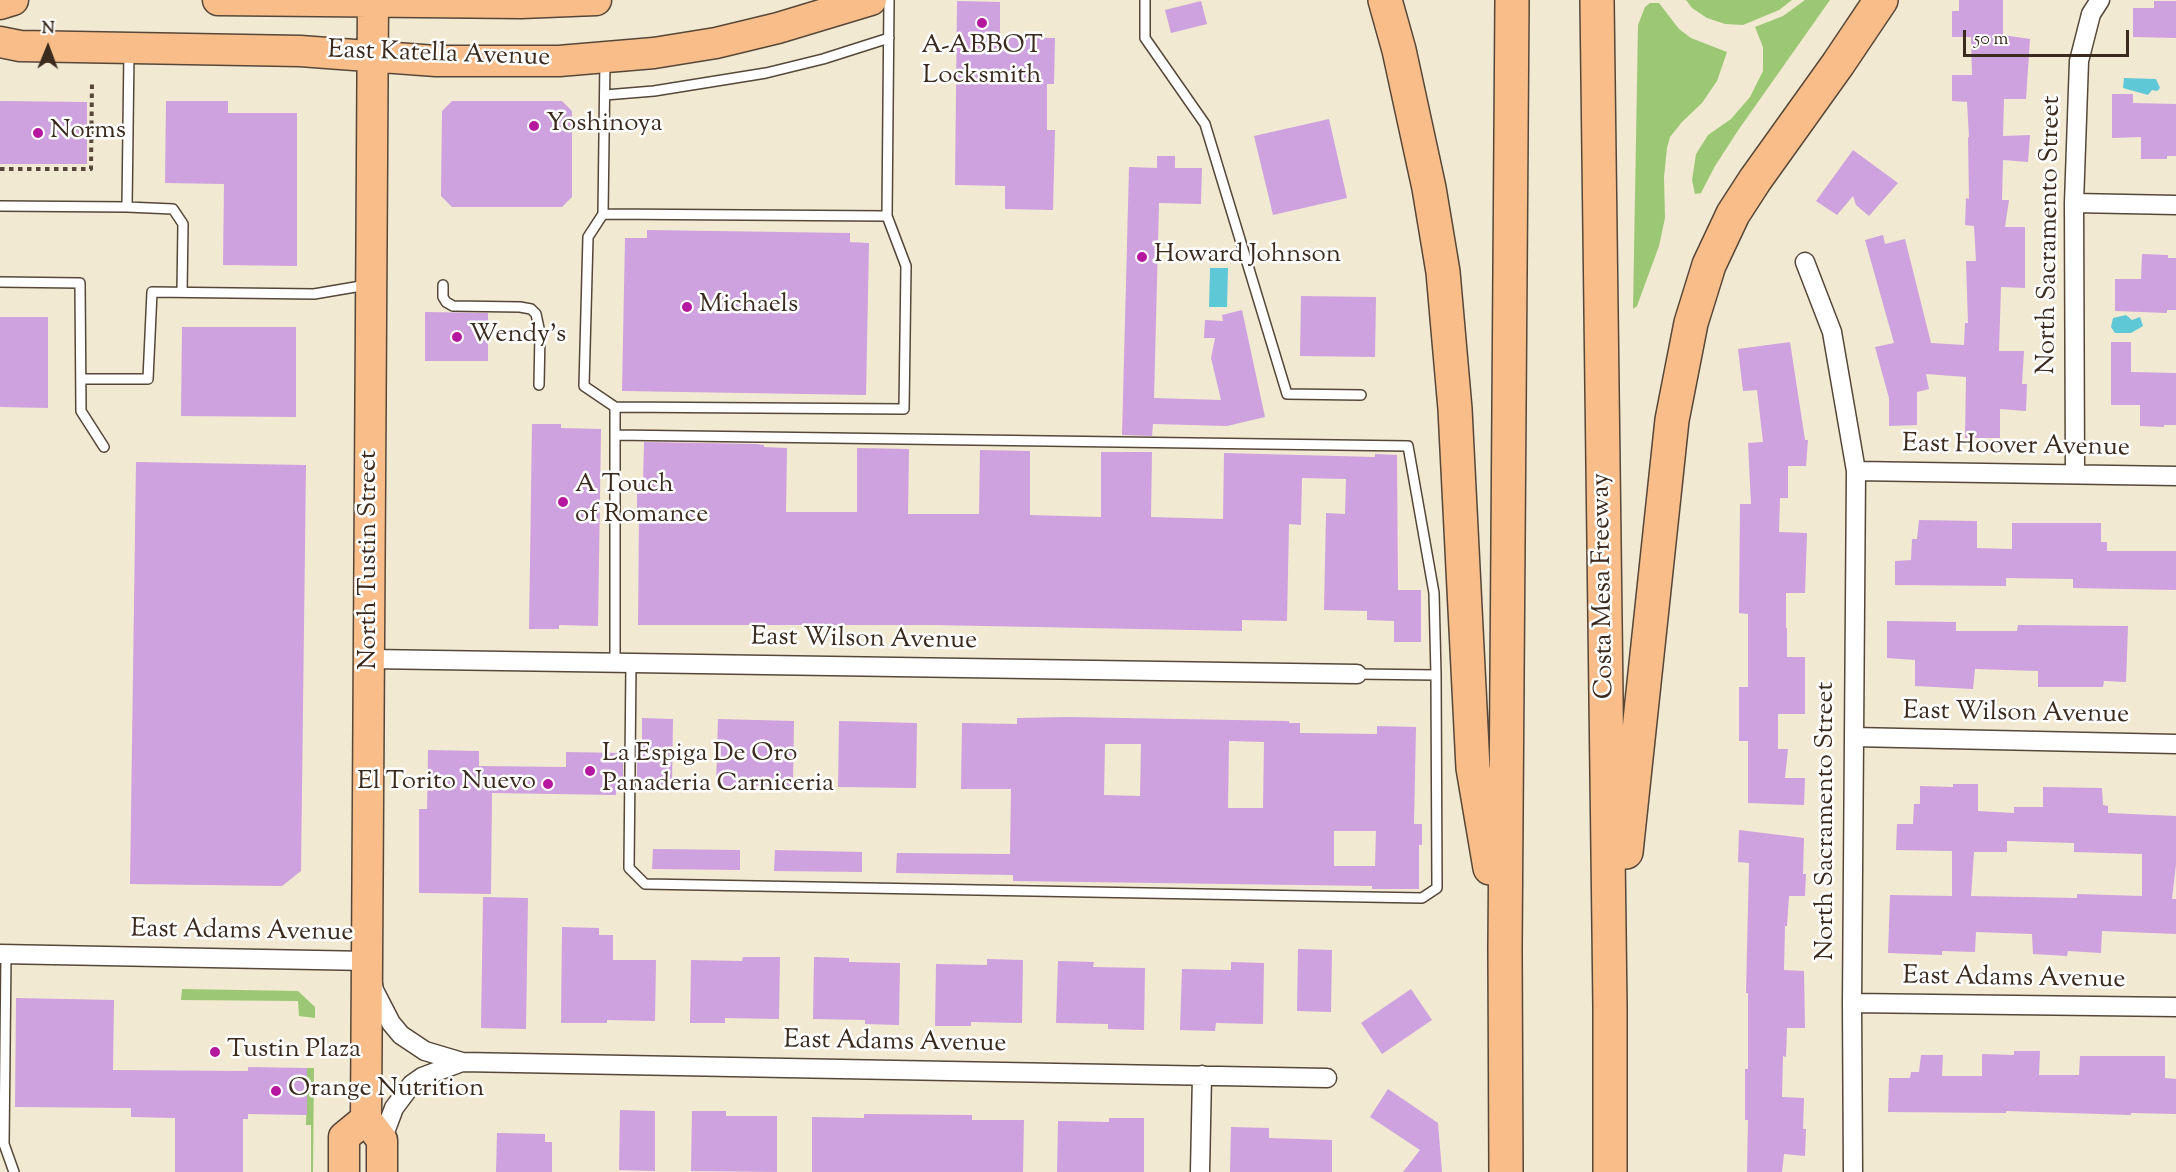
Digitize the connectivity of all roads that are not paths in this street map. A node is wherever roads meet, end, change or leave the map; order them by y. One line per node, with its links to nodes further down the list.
1 (12, 0): 13 (main road)
2 (218, 0): 3 (main road, East Katella Avenue)
3 (373, 0): 4 (main road, East Katella Avenue); 17 (main road, North Tustin Street)
4 (596, 0)
5 (871, 0): 18 (main road, East Katella Avenue)
6 (889, 0): 14 (lane)
7 (1145, 0): 33 (lane)
8 (1385, 0): 46 (highway)
9 (1512, 0): 46 (highway)
10 (1598, 0): 50 (highway, Costa Mesa Freeway)
11 (1881, 0): 50 (highway)
12 (2100, 0): 20 (street, North Sacramento Street)
13 (0, 4)
14 (889, 38): 19 (lane); 25 (lane)
15 (0, 42): 16 (main road, East Katella Avenue)
16 (129, 48): 17 (main road, East Katella Avenue); 23 (lane)
17 (373, 57): 18 (main road, East Katella Avenue); 28 (main road, North Tustin Street)
18 (605, 58): 19 (lane)
19 (604, 95): 24 (lane)
20 (2074, 203): 21 (street); 38 (street, North Sacramento Street)
21 (2176, 205)
22 (0, 206): 23 (lane)
23 (127, 207): 30 (lane)
24 (603, 214): 25 (lane); 34 (lane)
25 (887, 216): 34 (lane)
26 (1805, 262): 37 (street, North Sacramento Street)
27 (0, 282): 31 (lane)
28 (372, 284): 30 (lane); 40 (main road, North Tustin Street)
29 (442, 285): 32 (lane)
30 (182, 292): 31 (lane)
31 (81, 379): 36 (lane)
32 (539, 386)
33 (1361, 395)
34 (615, 407): 35 (lane)
35 (615, 435): 41 (lane); 43 (lane)
36 (104, 447)
37 (1856, 471): 38 (street, East Hoover Avenue); 44 (street, North Sacramento Street)
38 (2075, 474): 39 (street, East Hoover Avenue)
39 (2176, 476)
40 (370, 659): 41 (street, East Wilson Avenue); 48 (main road, North Tustin Street)
41 (623, 663): 42 (street, East Wilson Avenue); 43 (lane)
42 (1357, 674): 43 (lane)
43 (1436, 675)
44 (1854, 737): 45 (street, East Wilson Avenue); 49 (street, North Sacramento Street)
45 (2176, 744)
46 (1505, 950): 60 (highway)
47 (3, 954): 48 (street, East Adams Avenue); 56 (lane)
48 (368, 961): 52 (street, East Adams Avenue); 55 (main road, North Tustin Street)
49 (1852, 1003): 51 (street, East Adams Avenue); 62 (street, North Sacramento Street)
50 (1610, 1006): 61 (highway, Costa Mesa Freeway)
51 (2176, 1007)
52 (462, 1062): 53 (street, East Adams Avenue); 55 (street, East Adams Avenue)
53 (1202, 1075): 54 (street, East Adams Avenue); 59 (street)
54 (1326, 1077)
55 (374, 1129): 57 (main road); 58 (main road, North Tustin Street)
56 (14, 1172)
57 (344, 1172)
58 (382, 1172)
59 (1200, 1172)
60 (1506, 1172)
61 (1610, 1172)
62 (1853, 1172)

